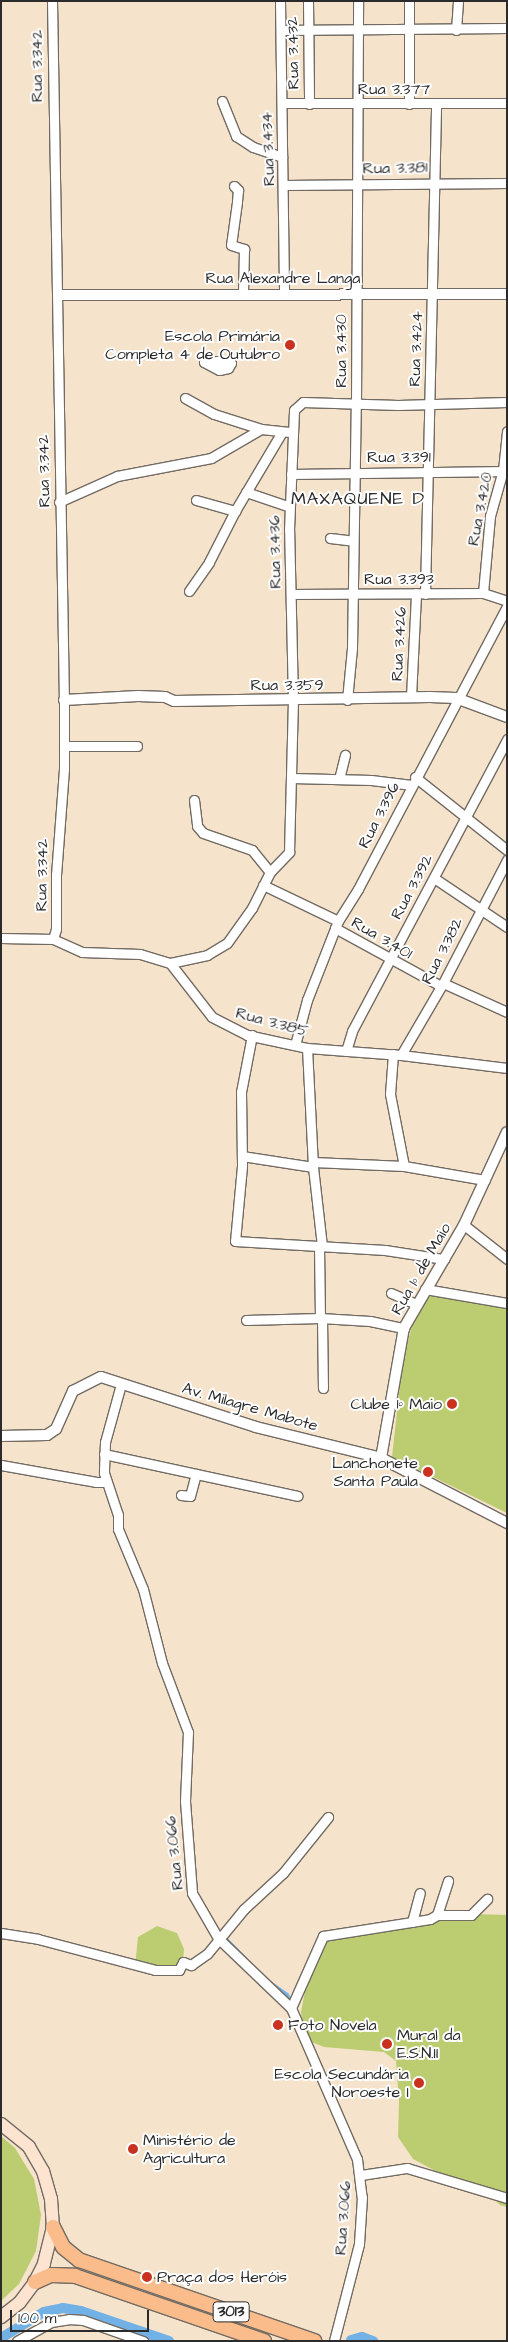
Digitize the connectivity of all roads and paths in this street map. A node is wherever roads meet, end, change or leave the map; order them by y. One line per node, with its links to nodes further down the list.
1 (52, 1): 30 (street, Rua 3.342)
2 (280, 1): 9 (street, Rua 3.434)
3 (308, 1): 8 (street, Rua 3.432)
4 (358, 1): 10 (street, Rua 3.430)
5 (409, 1): 11 (street)
6 (458, 1): 12 (street)
7 (507, 28): 12 (street)
8 (308, 29): 9 (street); 10 (street); 16 (street, Rua 3.432)
9 (281, 30): 14 (street, Rua 3.434)
10 (358, 30): 11 (street); 19 (street, Rua 3.430)
11 (410, 30): 12 (street); 17 (street)
12 (456, 30)
13 (222, 102): 20 (street)
14 (282, 103): 16 (street, Rua 3.377); 20 (street, Rua 3.434)
15 (507, 103): 18 (street, Rua 3.377)
16 (309, 104): 19 (street, Rua 3.377)
17 (409, 104): 18 (street, Rua 3.377); 19 (street, Rua 3.377)
18 (436, 104): 21 (street, Rua 3.424)
19 (357, 105): 23 (street, Rua 3.430)
20 (282, 157): 24 (street, Rua 3.434)
21 (436, 182): 22 (street, Rua 3.381); 23 (street, Rua 3.381); 28 (street, Rua 3.424)
22 (507, 183)
23 (358, 184): 24 (street, Rua 3.381); 26 (street, Rua 3.430)
24 (284, 185): 31 (street, Rua 3.434)
25 (234, 186): 27 (street)
26 (356, 293): 28 (street, Rua Alexandre Langa); 31 (street, Rua Alexandre Langa); 35 (street, Rua 3.430)
27 (243, 294): 30 (street, Rua Alexandre Langa); 31 (street, Rua Alexandre Langa)
28 (432, 294): 29 (street, Rua Alexandre Langa); 34 (street, Rua 3.424)
29 (507, 294)
30 (59, 295): 46 (street, Rua 3.342)
31 (284, 295)
32 (185, 398): 36 (street)
33 (507, 402): 34 (street)
34 (429, 403): 35 (street); 42 (street, Rua 3.424)
35 (356, 404): 39 (street, Rua 3.436); 41 (street, Rua 3.430)
36 (262, 429): 38 (street); 46 (street)
37 (507, 431): 40 (street, Rua 3.420)
38 (282, 432): 39 (street); 44 (street)
39 (292, 432): 43 (street, Rua 3.436)
40 (505, 470): 42 (street, Rua 3.391); 52 (street, Rua 3.420)
41 (355, 472): 42 (street, Rua 3.391); 43 (street, Rua 3.391); 50 (street, Rua 3.430)
42 (428, 473): 55 (street, Rua 3.424)
43 (291, 474): 47 (street, Rua 3.436)
44 (246, 492): 47 (street); 48 (street)
45 (196, 500): 48 (street)
46 (59, 502): 60 (street, Rua 3.342)
47 (290, 507): 53 (street, Rua 3.436)
48 (235, 511): 51 (street)
49 (330, 538): 50 (street)
50 (353, 541): 54 (street, Rua 3.430)
51 (189, 591)
52 (484, 593): 55 (street, Rua 3.393); 56 (street, Rua 3.393)
53 (291, 594): 54 (street, Rua 3.393); 62 (street, Rua 3.436)
54 (352, 594): 55 (street, Rua 3.393); 61 (street, Rua 3.430)
55 (420, 594): 58 (street, Rua 3.426)
56 (507, 601)
57 (507, 606): 59 (street, Rua 3.396)
58 (411, 697): 59 (street, Rua 3.359); 61 (street, Rua 3.359)
59 (456, 698): 63 (street, Rua 3.359); 70 (street, Rua 3.396)
60 (64, 700): 62 (street, Rua 3.359); 65 (street, Rua 3.342)
61 (347, 700): 62 (street, Rua 3.359)
62 (293, 701): 68 (street, Rua 3.436)
63 (507, 717)
64 (507, 739): 72 (street, Rua 3.392)
65 (64, 746): 66 (street); 82 (street, Rua 3.342)
66 (137, 746)
67 (346, 755): 69 (street)
68 (292, 778): 69 (street); 75 (street, Rua 3.436)
69 (339, 779): 70 (street)
70 (414, 781): 72 (street); 79 (street, Rua 3.396)
71 (194, 800): 75 (street)
72 (466, 817): 73 (street); 76 (street, Rua 3.392)
73 (507, 850)
74 (507, 860): 78 (street, Rua 3.382)
75 (270, 872): 77 (street, Rua 3.436)
76 (434, 878): 78 (street); 83 (street, Rua 3.392)
77 (263, 885): 79 (street, Rua 3.401); 84 (street, Rua 3.436)
78 (480, 909): 80 (street); 85 (street, Rua 3.382)
79 (336, 924): 83 (street, Rua 3.401); 88 (street, Rua 3.396)
80 (507, 927)
81 (1, 938): 82 (street)
82 (53, 939): 84 (street)
83 (390, 961): 85 (street, Rua 3.401); 90 (street, Rua 3.392)
84 (170, 962): 87 (street, Rua 3.385)
85 (442, 985): 86 (street, Rua 3.401); 91 (street, Rua 3.382)
86 (507, 1012)
87 (252, 1036): 88 (street, Rua 3.385); 94 (street)
88 (295, 1045): 89 (street, Rua 3.385)
89 (307, 1048): 90 (street, Rua 3.385); 95 (street)
90 (346, 1051): 91 (street, Rua 3.385)
91 (397, 1054): 92 (street, Rua 3.385); 96 (street)
92 (507, 1068)
93 (507, 1132): 97 (street, Rua 1º de Maio)
94 (242, 1156): 95 (street); 99 (street)
95 (313, 1164): 96 (street); 99 (street)
96 (404, 1166): 97 (street)
97 (485, 1180): 98 (street, Rua 1º de Maio)
98 (464, 1225): 100 (street, Rua 1º de Maio); 101 (street)
99 (320, 1246): 100 (street); 106 (street)
100 (444, 1259): 102 (street, Rua 1º de Maio)
101 (507, 1259)
102 (425, 1289): 104 (street); 105 (street, Rua 1º de Maio)
103 (391, 1294): 105 (street)
104 (507, 1303)
105 (416, 1304): 108 (street, Rua 1º de Maio)
106 (321, 1318): 107 (street); 108 (street); 110 (street)
107 (246, 1320)
108 (404, 1328): 113 (street, Rua 1º de Maio)
109 (122, 1384): 111 (street, Av. Milagre Mabote); 112 (street, Rua 3.066); 113 (street, Av. Milagre Mabote)
110 (324, 1388)
111 (1, 1436)
112 (104, 1454): 115 (street); 116 (street, Rua 3.066)
113 (381, 1458): 119 (street, Av. Milagre Mabote)
114 (1, 1465): 116 (street)
115 (196, 1474): 117 (street); 118 (street)
116 (106, 1482): 127 (street, Rua 3.066)
117 (181, 1495)
118 (298, 1496)
119 (507, 1523)
120 (328, 1817): 127 (street)
121 (448, 1881): 124 (street)
122 (420, 1893): 125 (street)
123 (487, 1899): 124 (street)
124 (437, 1915): 125 (street)
125 (412, 1922): 128 (street)
126 (1, 1933): 127 (street)
127 (218, 1938): 128 (street, Rua 3.066)
128 (291, 2008): 130 (street, Rua 3.066)
129 (1, 2124): 132 (main road)
130 (361, 2176): 131 (street); 140 (street, Rua 3.066)
131 (507, 2198)
132 (53, 2227): 133 (main road); 139 (main road, 3013)
133 (35, 2282): 134 (main road); 138 (main road, 3013)
134 (1, 2317)
135 (19, 2340): 136 (street); 137 (street)
136 (33, 2341)
137 (143, 2341)
138 (264, 2341)
139 (314, 2341)
140 (334, 2341)

